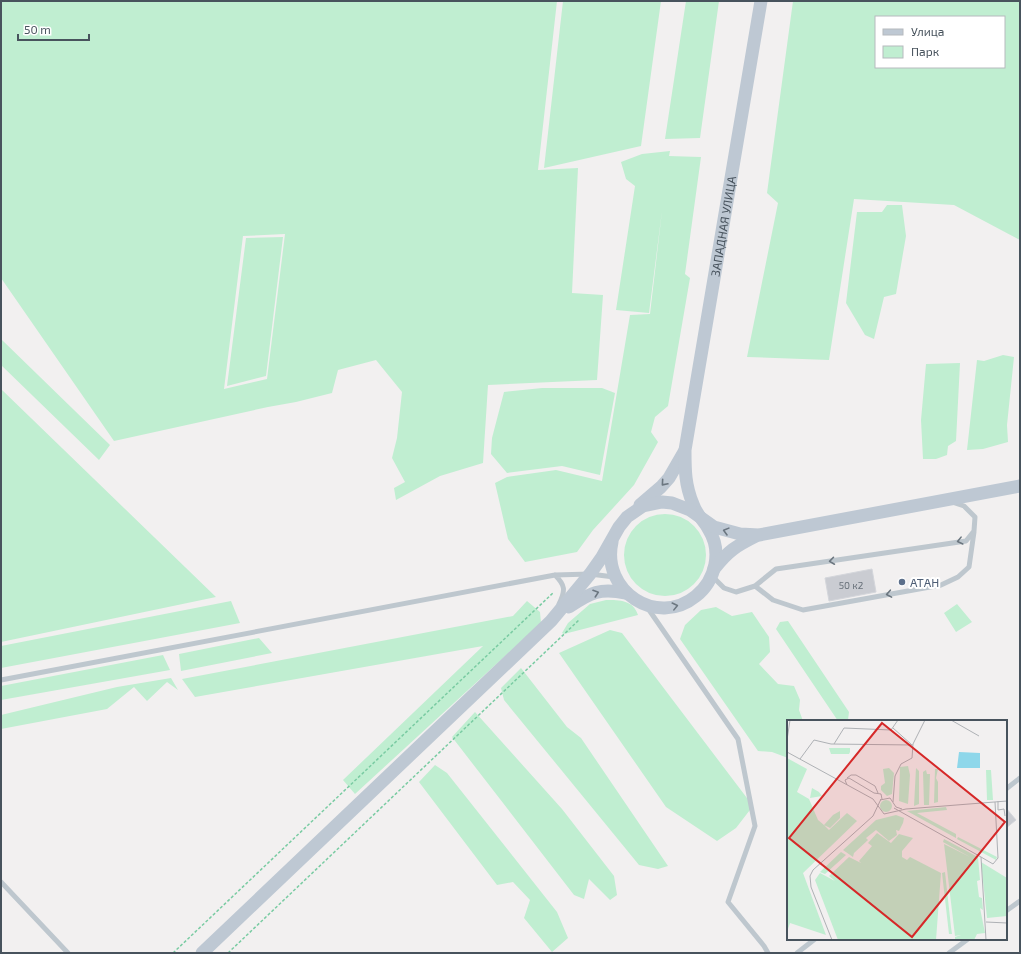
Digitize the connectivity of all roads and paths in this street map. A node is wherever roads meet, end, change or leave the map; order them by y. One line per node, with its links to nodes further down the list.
1 (761, 1): 2 (main road, ЗАПАДНАЯ УЛИЦА)
2 (685, 450): 5 (main road, ЗАПАДНАЯ УЛИЦА); 6 (main road, ЗАПАДНАЯ УЛИЦА, one-way to 6)
3 (1020, 486): 4 (main road)
4 (945, 500): 7 (lane); 8 (main road)
5 (698, 515): 6 (main road); 8 (main road, one-way to 5); 10 (main road)
6 (627, 517): 9 (main road)
7 (974, 531): 14 (lane, one-way to 14); 14 (lane, one-way to 14)
8 (759, 535): 10 (main road)
9 (613, 539): 12 (main road); 13 (main road)
10 (713, 572): 14 (lane); 17 (main road, one-way to 10)
11 (555, 574): 12 (lane); 19 (lane); 20 (lane)
12 (590, 574): 13 (lane); 19 (main road)
13 (615, 577): 16 (main road)
14 (755, 586)
15 (554, 592): 29 (path)
16 (626, 593): 17 (main road); 19 (main road, one-way to 16)
17 (645, 605): 32 (lane)
18 (579, 620): 31 (path)
19 (551, 621): 30 (main road)
20 (1, 680)
21 (1020, 778): 22 (lane)
22 (1007, 788)
23 (1, 882): 28 (lane)
24 (1020, 901): 25 (lane)
25 (1007, 910)
26 (814, 940): 33 (lane)
27 (967, 940): 34 (lane)
28 (68, 953)
29 (173, 953)
30 (202, 953)
31 (228, 953)
32 (768, 953)
33 (797, 953)
34 (949, 953)

